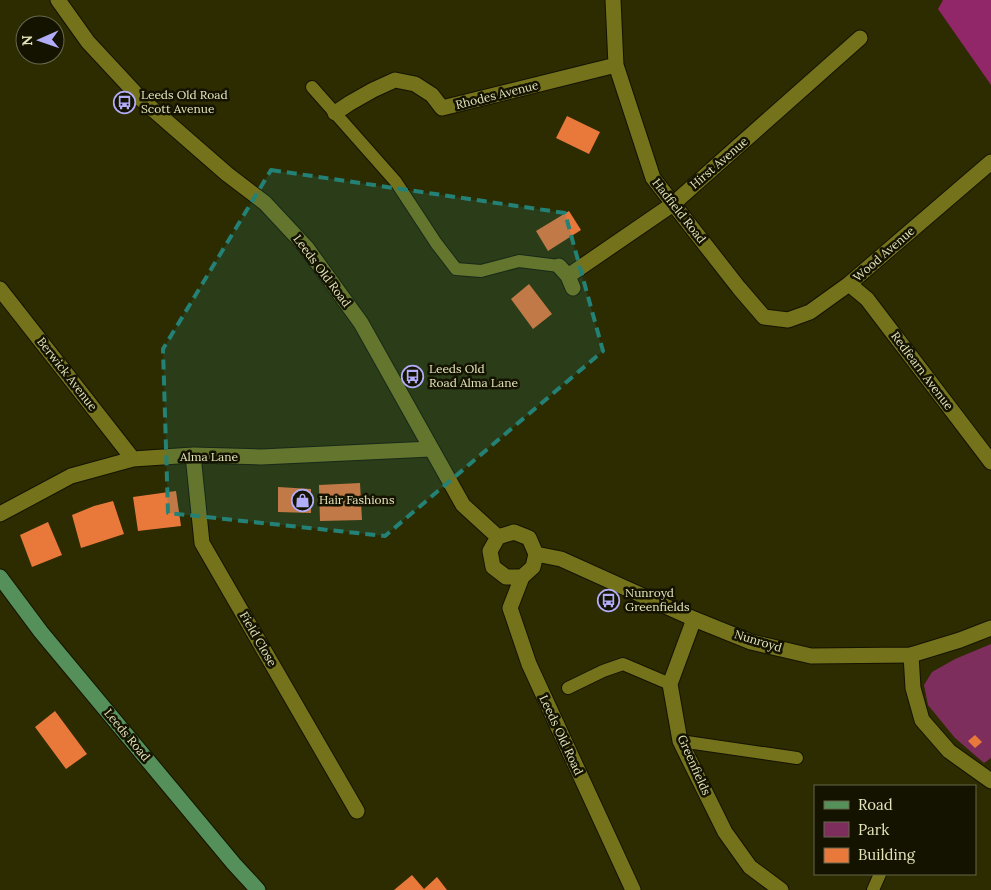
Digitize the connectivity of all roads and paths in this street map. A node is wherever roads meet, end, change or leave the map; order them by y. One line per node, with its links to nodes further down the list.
1 (58, 0): 13 (street, Leeds Old Road)
2 (613, 0): 4 (street, Hadfield Road)
3 (860, 38): 8 (street, Hirst Avenue)
4 (616, 65): 6 (street, Rhodes Avenue); 8 (street, Hadfield Road)
5 (312, 87): 6 (lane)
6 (335, 113): 9 (lane)
7 (991, 162): 10 (street, Wood Avenue)
8 (673, 204): 9 (street, Hirst Avenue); 12 (street, Hadfield Road)
9 (566, 277)
10 (849, 284): 12 (street, Wood Avenue); 16 (street, Redfearn Avenue)
11 (0, 289): 15 (street, Berwick Avenue)
12 (764, 317)
13 (431, 449): 14 (street, Alma Lane); 18 (street, Leeds Old Road)
14 (193, 455): 15 (street, Alma Lane); 30 (street, Field Close)
15 (133, 459): 17 (street, Alma Lane)
16 (991, 462)
17 (0, 514)
18 (498, 537): 19 (street); 21 (street)
19 (536, 554): 21 (street, Leeds Old Road); 22 (street, Nunroyd)
20 (0, 577): 32 (main road, Leeds Road)
21 (522, 577): 33 (street, Leeds Old Road)
22 (694, 619): 24 (street, Nunroyd); 25 (street)
23 (991, 628): 24 (street, Nunroyd)
24 (911, 655): 29 (street)
25 (670, 684): 26 (lane); 27 (street, Greenfields)
26 (568, 688)
27 (680, 740): 28 (lane); 34 (street, Greenfields)
28 (797, 758)
29 (991, 782)
30 (357, 811)
31 (880, 875): 35 (lane)
32 (258, 890)
33 (633, 890)
34 (781, 890)
35 (873, 890)

